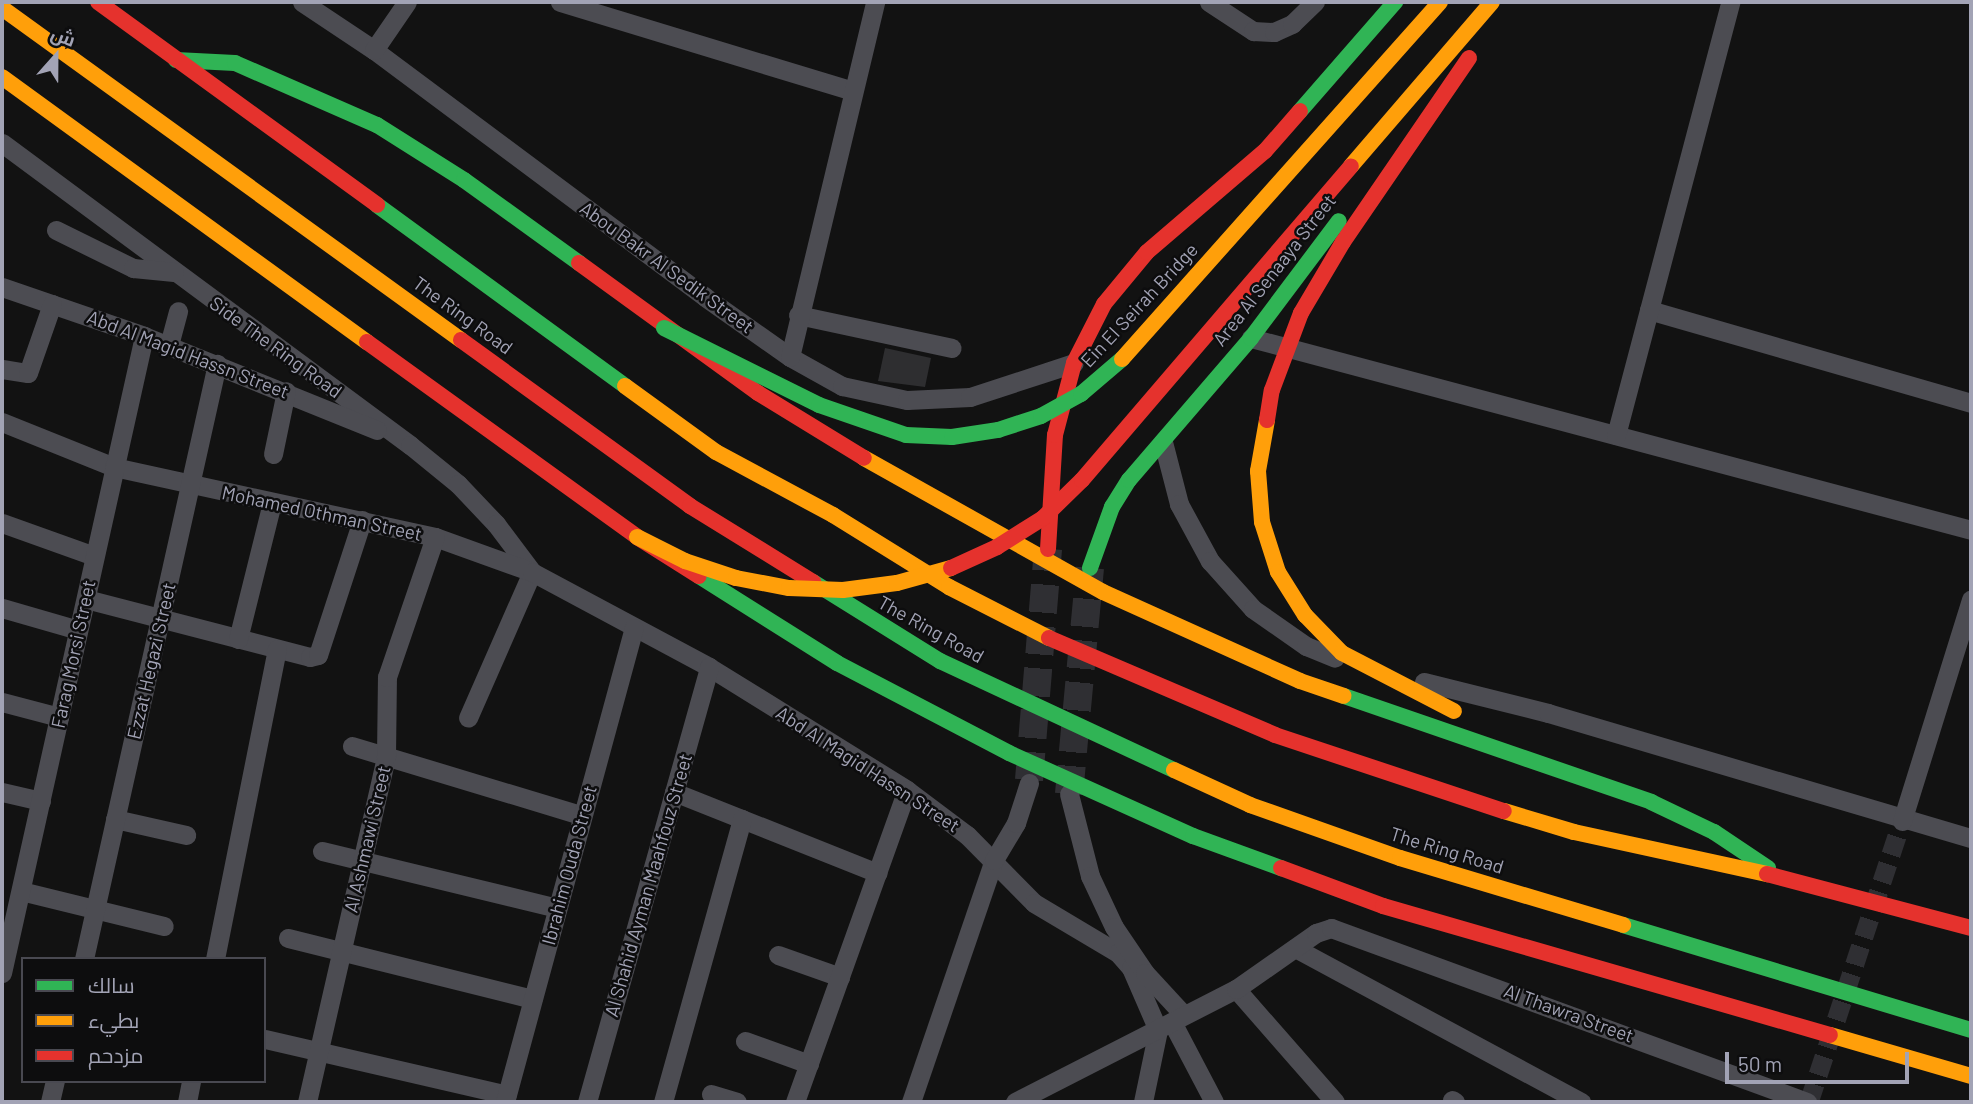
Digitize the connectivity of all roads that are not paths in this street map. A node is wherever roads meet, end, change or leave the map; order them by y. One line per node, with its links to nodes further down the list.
1 (99, 2): 15 (main road, The Ring Road)
2 (302, 2): 14 (street, Abou Bakr Al Sedik Street)
3 (407, 2): 14 (street)
4 (560, 2): 17 (street)
5 (875, 2): 17 (street)
6 (1209, 2): 7 (street)
7 (1315, 2)
8 (1395, 2): 32 (main road)
9 (1440, 2): 26 (main road, Ein El Seirah Bridge, bridge)
10 (1492, 2): 49 (main road, bridge)
11 (1505, 2): 28 (main road, Area Al Senaaya Street); 64 (main road, bridge)
12 (1730, 2): 23 (street)
13 (2, 8): 104 (main road, The Ring Road)
14 (374, 50): 31 (street, Abou Bakr Al Sedik Street)
15 (176, 60): 26 (main road); 87 (main road, The Ring Road)
16 (2, 76): 49 (main road)
17 (853, 91): 25 (street)
18 (2, 143): 20 (street, Side The Ring Road)
19 (56, 230): 20 (street)
20 (174, 272): 40 (street, Side The Ring Road)
21 (2, 287): 22 (street, Abd Al Magid Hassn Street)
22 (52, 304): 27 (street, Abd Al Magid Hassn Street); 34 (street)
23 (1649, 310): 36 (street); 38 (street)
24 (178, 311): 29 (street)
25 (798, 315): 30 (street); 31 (street)
26 (664, 328): 71 (main road)
27 (144, 336): 29 (street, Abd Al Magid Hassn Street); 42 (street, Farag Morsi Street)
28 (1251, 338): 38 (street); 39 (main road, Area Al Senaaya Street)
29 (169, 345): 33 (street, Abd Al Magid Hassn Street)
30 (952, 348)
31 (790, 357): 32 (street, Abou Bakr Al Sedik Street)
32 (1074, 363): 50 (main road)
33 (217, 364): 35 (street, Abd Al Magid Hassn Street); 43 (street, Ezzat Hegazi Street)
34 (2, 369)
35 (286, 391): 40 (street, Abd Al Magid Hassn Street); 41 (street)
36 (1971, 402)
37 (2, 422): 42 (street, Mohamed Othman Street)
38 (1616, 435): 47 (street)
39 (1163, 442): 52 (main road, Area Al Senaaya Street); 80 (street)
40 (410, 445): 53 (street, Side The Ring Road)
41 (273, 454)
42 (114, 467): 43 (street, Mohamed Othman Street); 51 (street, Farag Morsi Street)
43 (190, 485): 44 (street, Mohamed Othman Street); 57 (street, Ezzat Hegazi Street)
44 (272, 503): 45 (street, Mohamed Othman Street); 60 (street)
45 (362, 520): 48 (street, Mohamed Othman Street); 61 (street)
46 (2, 523): 51 (street)
47 (1971, 530)
48 (435, 537): 53 (street, Mohamed Othman Street); 69 (street, Al Ashmawi Street)
49 (637, 537): 109 (main road, bridge)
50 (1048, 549)
51 (94, 556): 54 (street, Farag Morsi Street)
52 (1090, 568)
53 (532, 572): 58 (street, Mohamed Othman Street); 66 (street)
54 (86, 600): 57 (street); 59 (street, Farag Morsi Street)
55 (1971, 600): 80 (street)
56 (2, 608): 59 (street)
57 (161, 619): 60 (street); 78 (street, Ezzat Hegazi Street)
58 (634, 628): 62 (street, Abd Al Magid Hassn Street); 77 (street, Ibrahim Ouda Street)
59 (78, 630): 65 (street, Farag Morsi Street)
60 (238, 639): 61 (street)
61 (277, 649): 98 (street)
62 (709, 667): 72 (street, Abd Al Magid Hassn Street); 74 (street, Al Shahid Ayman Maahfouz Street)
63 (2, 702): 65 (street)
64 (1460, 714)
65 (59, 717): 76 (street, Farag Morsi Street)
66 (468, 718)
67 (1499, 730): 71 (main road)
68 (352, 746): 69 (street)
69 (386, 756): 77 (street); 85 (street, Al Ashmawi Street)
70 (1029, 783): 84 (street)
71 (1618, 789): 87 (main road)
72 (907, 790): 84 (street, Abd Al Magid Hassn Street); 86 (street)
73 (2, 792): 76 (street)
74 (674, 792): 79 (street); 118 (street, Al Shahid Ayman Maahfouz Street)
75 (1069, 794): 103 (street)
76 (41, 801): 88 (street, Farag Morsi Street)
77 (581, 815): 89 (street, Ibrahim Ouda Street)
78 (115, 819): 81 (street); 90 (street, Ezzat Hegazi Street)
79 (742, 819): 86 (street); 119 (street)
80 (1902, 821): 82 (street)
81 (186, 835)
82 (1971, 838)
83 (322, 851): 85 (street)
84 (994, 860): 103 (street, Abd Al Magid Hassn Street); 122 (street)
85 (362, 861): 89 (street); 95 (street, Al Ashmawi Street)
86 (878, 873): 100 (street)
87 (1780, 877): 92 (main road, The Ring Road)
88 (21, 891): 90 (street); 99 (street, Farag Morsi Street)
89 (557, 908): 102 (street, Ibrahim Ouda Street)
90 (95, 909): 91 (street); 97 (street, Ezzat Hegazi Street)
91 (164, 926)
92 (1971, 928)
93 (288, 938): 95 (street)
94 (1295, 948): 101 (street); 128 (street); 129 (street, Al Thawra Street)
95 (342, 951): 102 (street); 107 (street, Al Ashmawi Street)
96 (778, 955): 100 (street)
97 (84, 957)
98 (215, 957)
99 (2, 973)
100 (840, 977): 108 (street)
101 (1236, 989): 103 (street); 127 (street)
102 (533, 999): 114 (street, Ibrahim Ouda Street)
103 (1171, 1022): 112 (street); 125 (street); 126 (street)
104 (1971, 1030)
105 (266, 1039): 107 (street)
106 (745, 1041): 108 (street)
107 (320, 1051): 114 (street); 117 (street, Al Ashmawi Street)
108 (809, 1064): 121 (street)
109 (1971, 1076)
110 (55, 1083): 115 (street)
111 (191, 1083): 116 (street)
112 (1053, 1083): 123 (street); 124 (street)
113 (711, 1094): 120 (street)
114 (506, 1099)
115 (50, 1102)
116 (187, 1102)
117 (307, 1102)
118 (587, 1102)
119 (663, 1102)
120 (737, 1102)
121 (795, 1102)
122 (911, 1102)
123 (1015, 1102)
124 (1049, 1102)
125 (1143, 1102)
126 (1214, 1102)
127 (1335, 1102)
128 (1581, 1102)
129 (1807, 1102)

